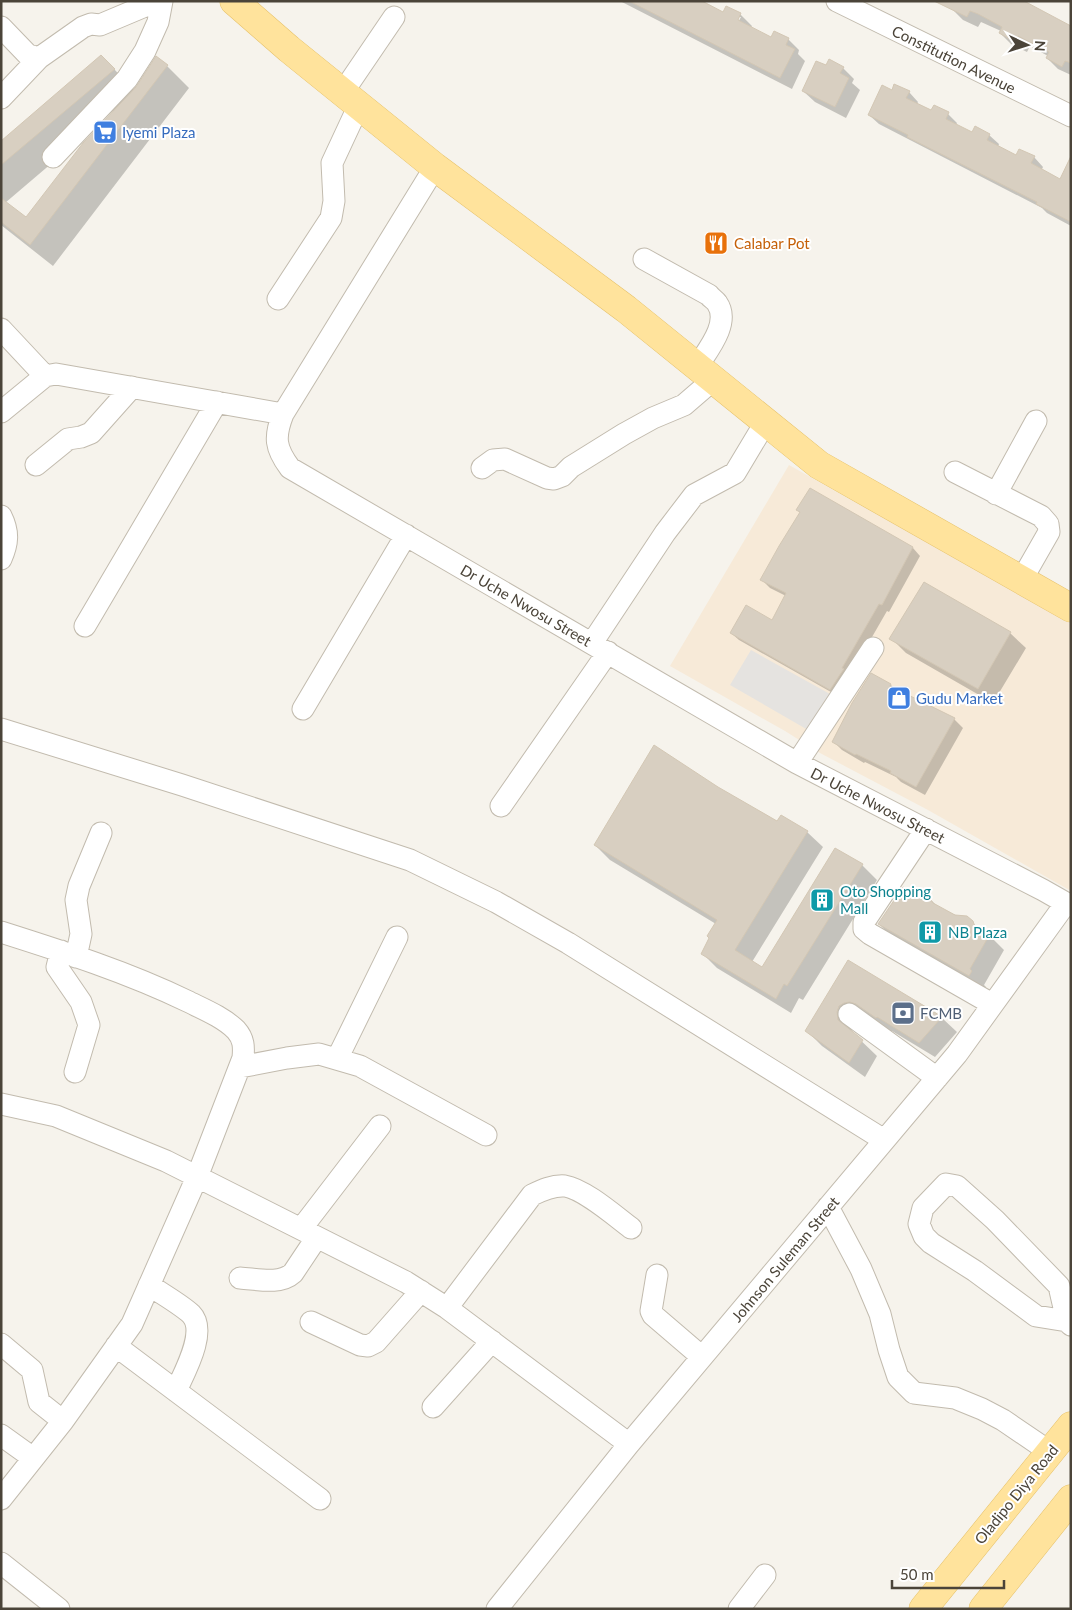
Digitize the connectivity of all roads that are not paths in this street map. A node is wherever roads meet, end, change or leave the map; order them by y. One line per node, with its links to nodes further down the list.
1 (157, 1): 7 (street)
2 (162, 1): 11 (street)
3 (234, 1): 9 (main road)
4 (836, 1): 10 (street, Constitution Avenue)
5 (394, 17): 9 (street)
6 (1, 27): 7 (street)
7 (39, 58): 8 (street)
8 (1, 98)
9 (351, 99): 12 (main road); 14 (street)
10 (1071, 116)
11 (53, 158)
12 (435, 167): 16 (main road); 21 (street, Dr Uche Nwosu Street)
13 (644, 259): 16 (street)
14 (278, 300)
15 (2, 331): 17 (street)
16 (705, 374): 23 (main road); 25 (street)
17 (45, 376): 18 (street); 20 (street)
18 (132, 387): 19 (street); 24 (street)
19 (217, 402): 21 (street); 33 (street)
20 (1, 412)
21 (283, 414): 29 (street, Dr Uche Nwosu Street)
22 (1036, 421): 27 (street)
23 (765, 423): 31 (main road); 34 (street)
24 (36, 465)
25 (482, 468)
26 (955, 472): 27 (street)
27 (996, 494): 31 (street)
28 (1, 516): 30 (street)
29 (406, 535): 34 (street, Dr Uche Nwosu Street); 36 (street)
30 (1, 559)
31 (1021, 581): 32 (main road)
32 (1071, 608)
33 (85, 626)
34 (600, 648): 38 (street, Dr Uche Nwosu Street); 39 (street)
35 (873, 648): 38 (street)
36 (303, 710)
37 (1, 730): 55 (street)
38 (797, 763): 40 (street, Dr Uche Nwosu Street)
39 (501, 806)
40 (926, 829): 42 (street, Dr Uche Nwosu Street); 46 (street)
41 (101, 832): 45 (street)
42 (1068, 904): 46 (street, Johnson Suleman Street)
43 (1, 932): 45 (street)
44 (397, 937): 48 (street)
45 (68, 954): 49 (street); 50 (street)
46 (992, 1004): 51 (street, Johnson Suleman Street)
47 (849, 1014): 51 (street)
48 (338, 1059): 49 (street); 54 (street)
49 (240, 1067): 56 (street)
50 (75, 1072)
51 (937, 1078): 55 (street, Johnson Suleman Street)
52 (1, 1104): 56 (street)
53 (380, 1126): 59 (street)
54 (486, 1135)
55 (884, 1140): 57 (street, Johnson Suleman Street)
56 (197, 1177): 59 (street); 62 (street)
57 (828, 1207): 70 (street, Johnson Suleman Street); 77 (street)
58 (631, 1228): 64 (street)
59 (309, 1233): 61 (street); 63 (street)
60 (657, 1275): 70 (street)
61 (240, 1278)
62 (149, 1285): 69 (street); 71 (street)
63 (421, 1291): 64 (street); 65 (street)
64 (447, 1308): 67 (street)
65 (311, 1322)
66 (1069, 1323): 66 (street)
67 (492, 1342): 72 (street); 76 (street)
68 (1, 1344): 73 (street)
69 (116, 1346): 71 (street); 73 (street)
70 (702, 1357): 76 (street, Johnson Suleman Street)
71 (176, 1391): 81 (street)
72 (433, 1407)
73 (63, 1421): 78 (street)
74 (1071, 1426): 77 (main road, Oladipo Diya Road)
75 (1, 1435): 78 (street)
76 (629, 1444): 85 (street, Johnson Suleman Street)
77 (1050, 1452): 87 (main road, Oladipo Diya Road)
78 (34, 1458): 80 (street)
79 (1071, 1498): 88 (main road)
80 (1, 1499)
81 (320, 1499)
82 (1, 1563): 84 (street)
83 (765, 1575): 86 (street)
84 (59, 1609)
85 (497, 1609)
86 (739, 1609)
87 (923, 1609)
88 (983, 1609)

